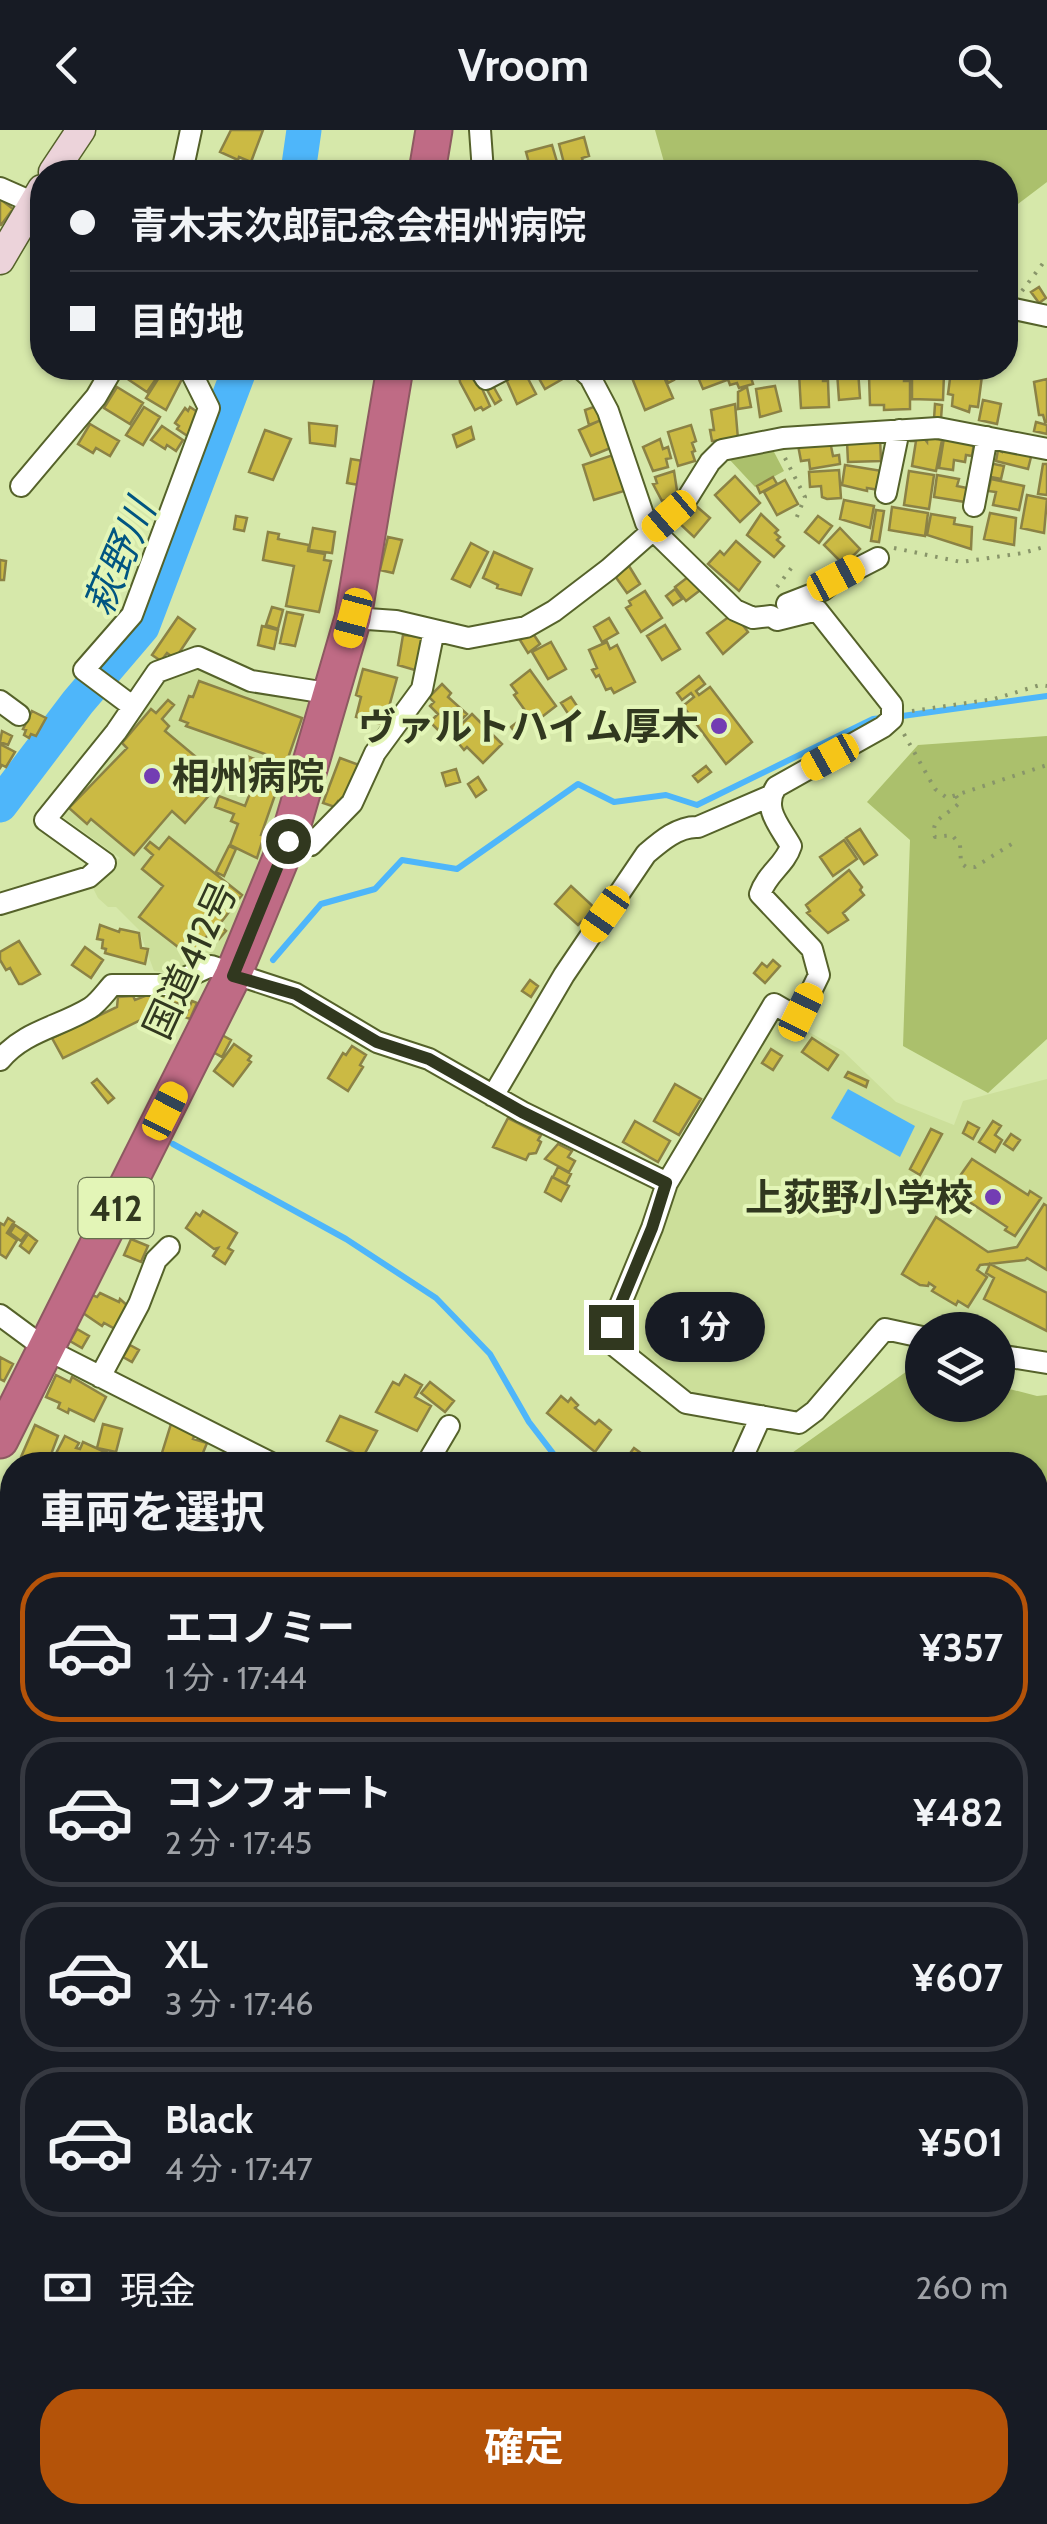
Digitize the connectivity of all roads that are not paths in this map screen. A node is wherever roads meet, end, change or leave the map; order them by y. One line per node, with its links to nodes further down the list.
1 (80, 130): 5 (street)
2 (192, 130): 6 (street)
3 (434, 130): 7 (highway)
4 (480, 130): 8 (street)
5 (61, 160)
6 (185, 160)
7 (429, 160)
8 (481, 160)
9 (0, 188): 10 (street)
10 (30, 198)
11 (30, 216): 12 (street)
12 (0, 260)
13 (1018, 310): 14 (street)
14 (1047, 316)
15 (106, 380): 22 (street)
16 (196, 380): 32 (street)
17 (393, 380): 28 (highway, 国道412号 / 412)
18 (592, 380): 25 (street)
19 (899, 430): 20 (street); 23 (street); 25 (street)
20 (987, 438): 21 (street); 24 (street)
21 (1047, 449)
22 (22, 486)
23 (886, 493)
24 (974, 506)
25 (654, 529): 27 (street); 29 (street)
26 (878, 558): 27 (street)
27 (769, 617): 34 (street)
28 (353, 618): 29 (street); 30 (highway, 国道412号 / 412)
29 (434, 630): 35 (street)
30 (333, 694): 32 (street); 35 (highway, 国道412号 / 412)
31 (0, 701): 33 (street)
32 (131, 706): 36 (street)
33 (18, 715)
34 (770, 796): 39 (street); 40 (street)
35 (288, 841): 37 (highway, 国道412号 / 412)
36 (0, 904)
37 (233, 976): 38 (street); 39 (street); 44 (highway, 国道412号 / 412)
38 (0, 1060)
39 (493, 1096): 40 (street)
40 (666, 1183): 48 (street)
41 (170, 1247): 47 (street)
42 (0, 1315): 44 (street)
43 (905, 1333): 48 (street)
44 (46, 1349): 47 (street); 50 (highway, 国道412号 / 412)
45 (1015, 1358): 46 (street)
46 (1047, 1363)
47 (100, 1377): 51 (street)
48 (761, 1416): 53 (street)
49 (448, 1426): 52 (street)
50 (0, 1440)
51 (249, 1452)
52 (433, 1452)
53 (745, 1452)

